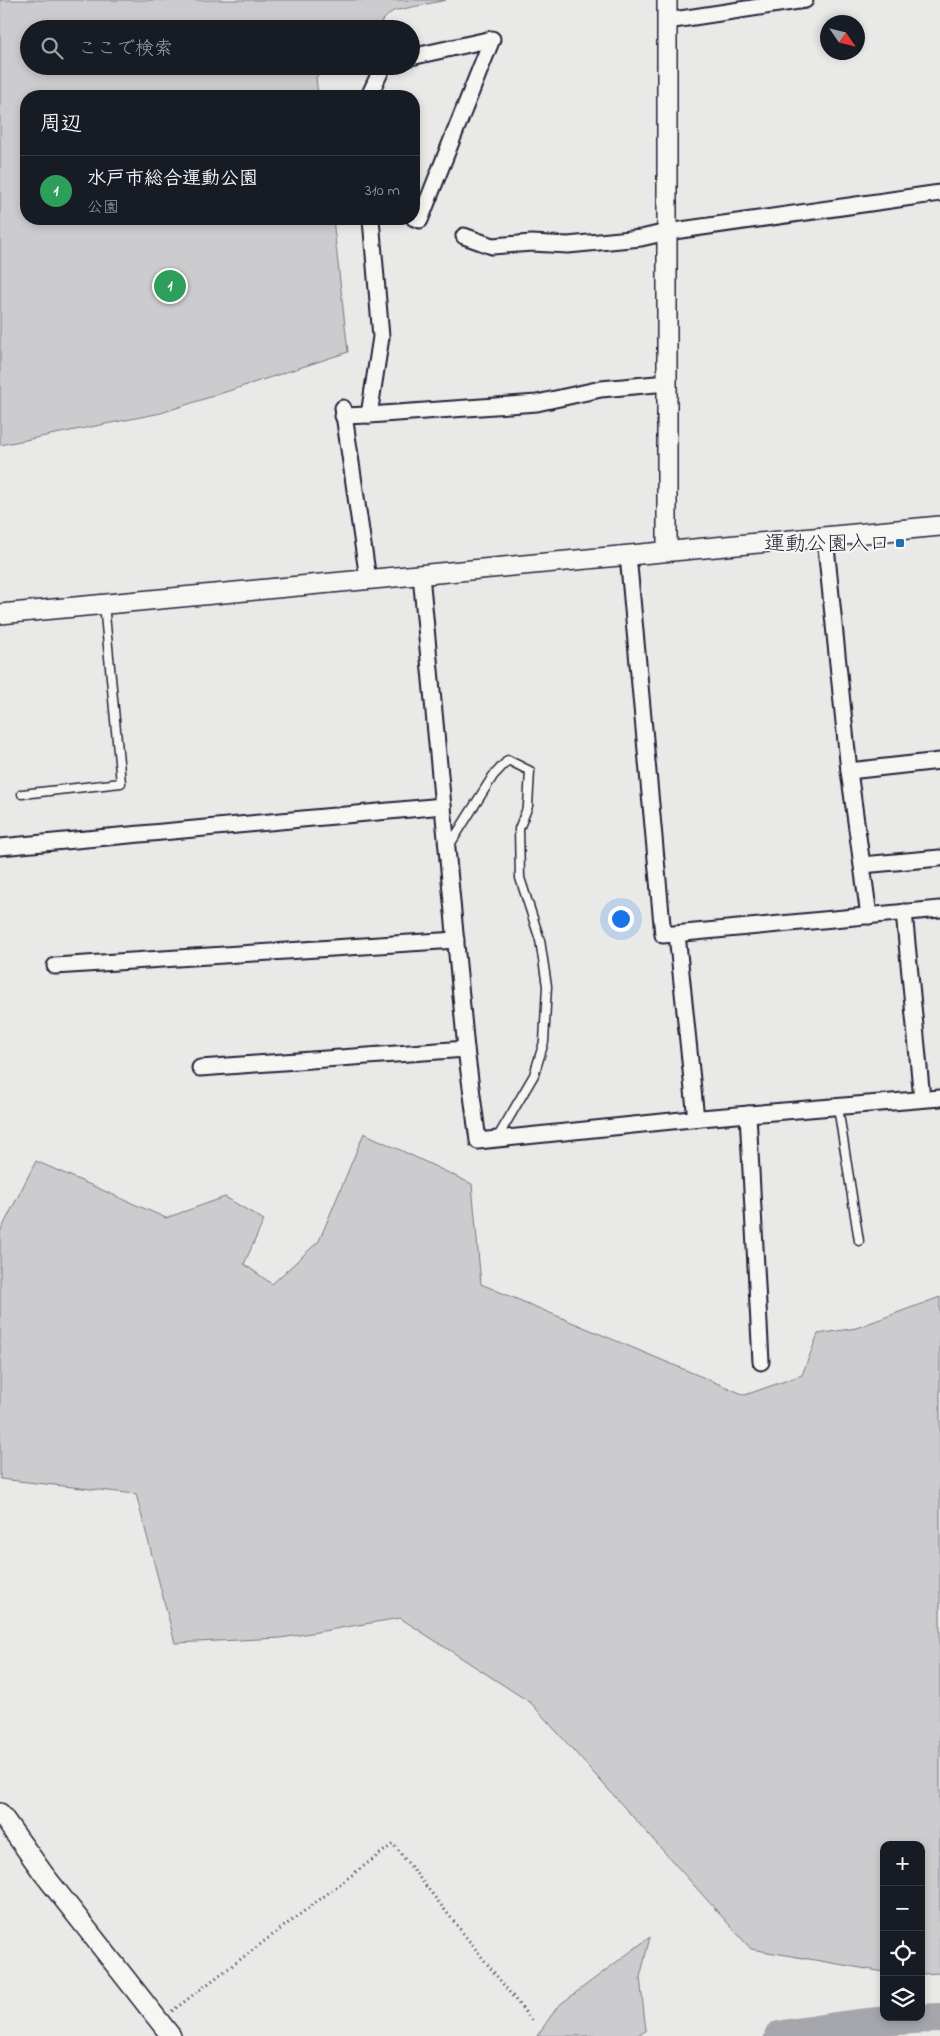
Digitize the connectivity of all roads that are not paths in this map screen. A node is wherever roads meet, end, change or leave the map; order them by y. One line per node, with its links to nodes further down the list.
1 (667, 0): 3 (street)
2 (805, 0): 3 (street)
3 (667, 21): 10 (street)
4 (420, 55): 8 (street)
5 (379, 75): 6 (street)
6 (372, 90)
7 (940, 193): 10 (street)
8 (420, 220)
9 (371, 225): 13 (street)
10 (667, 232): 11 (street); 12 (street)
11 (464, 236)
12 (667, 384): 13 (street); 16 (street)
13 (368, 416): 19 (street)
14 (940, 526): 15 (street)
15 (825, 537): 16 (street); 23 (street)
16 (667, 551): 17 (street)
17 (628, 555): 18 (street); 33 (street)
18 (421, 575): 19 (street); 25 (street)
19 (368, 580): 20 (street)
20 (104, 604): 21 (street); 24 (lane)
21 (0, 614)
22 (940, 761): 23 (street)
23 (849, 771): 29 (street)
24 (22, 794)
25 (443, 806): 26 (street); 27 (street)
26 (0, 847)
27 (448, 848): 34 (street); 43 (lane)
28 (940, 858): 29 (street)
29 (862, 865): 32 (street)
30 (940, 909): 31 (street)
31 (904, 912): 32 (street); 39 (street)
32 (869, 916): 33 (street)
33 (677, 934): 42 (street)
34 (456, 940): 35 (street); 36 (street)
35 (54, 966)
36 (466, 1049): 37 (street); 43 (street)
37 (200, 1068)
38 (940, 1098): 39 (street)
39 (922, 1099): 40 (street)
40 (838, 1107): 41 (street); 44 (lane)
41 (748, 1114): 42 (street); 45 (street)
42 (696, 1119): 43 (street)
43 (496, 1140)
44 (859, 1241)
45 (762, 1362)
46 (0, 1813): 47 (street)
47 (171, 2036)

